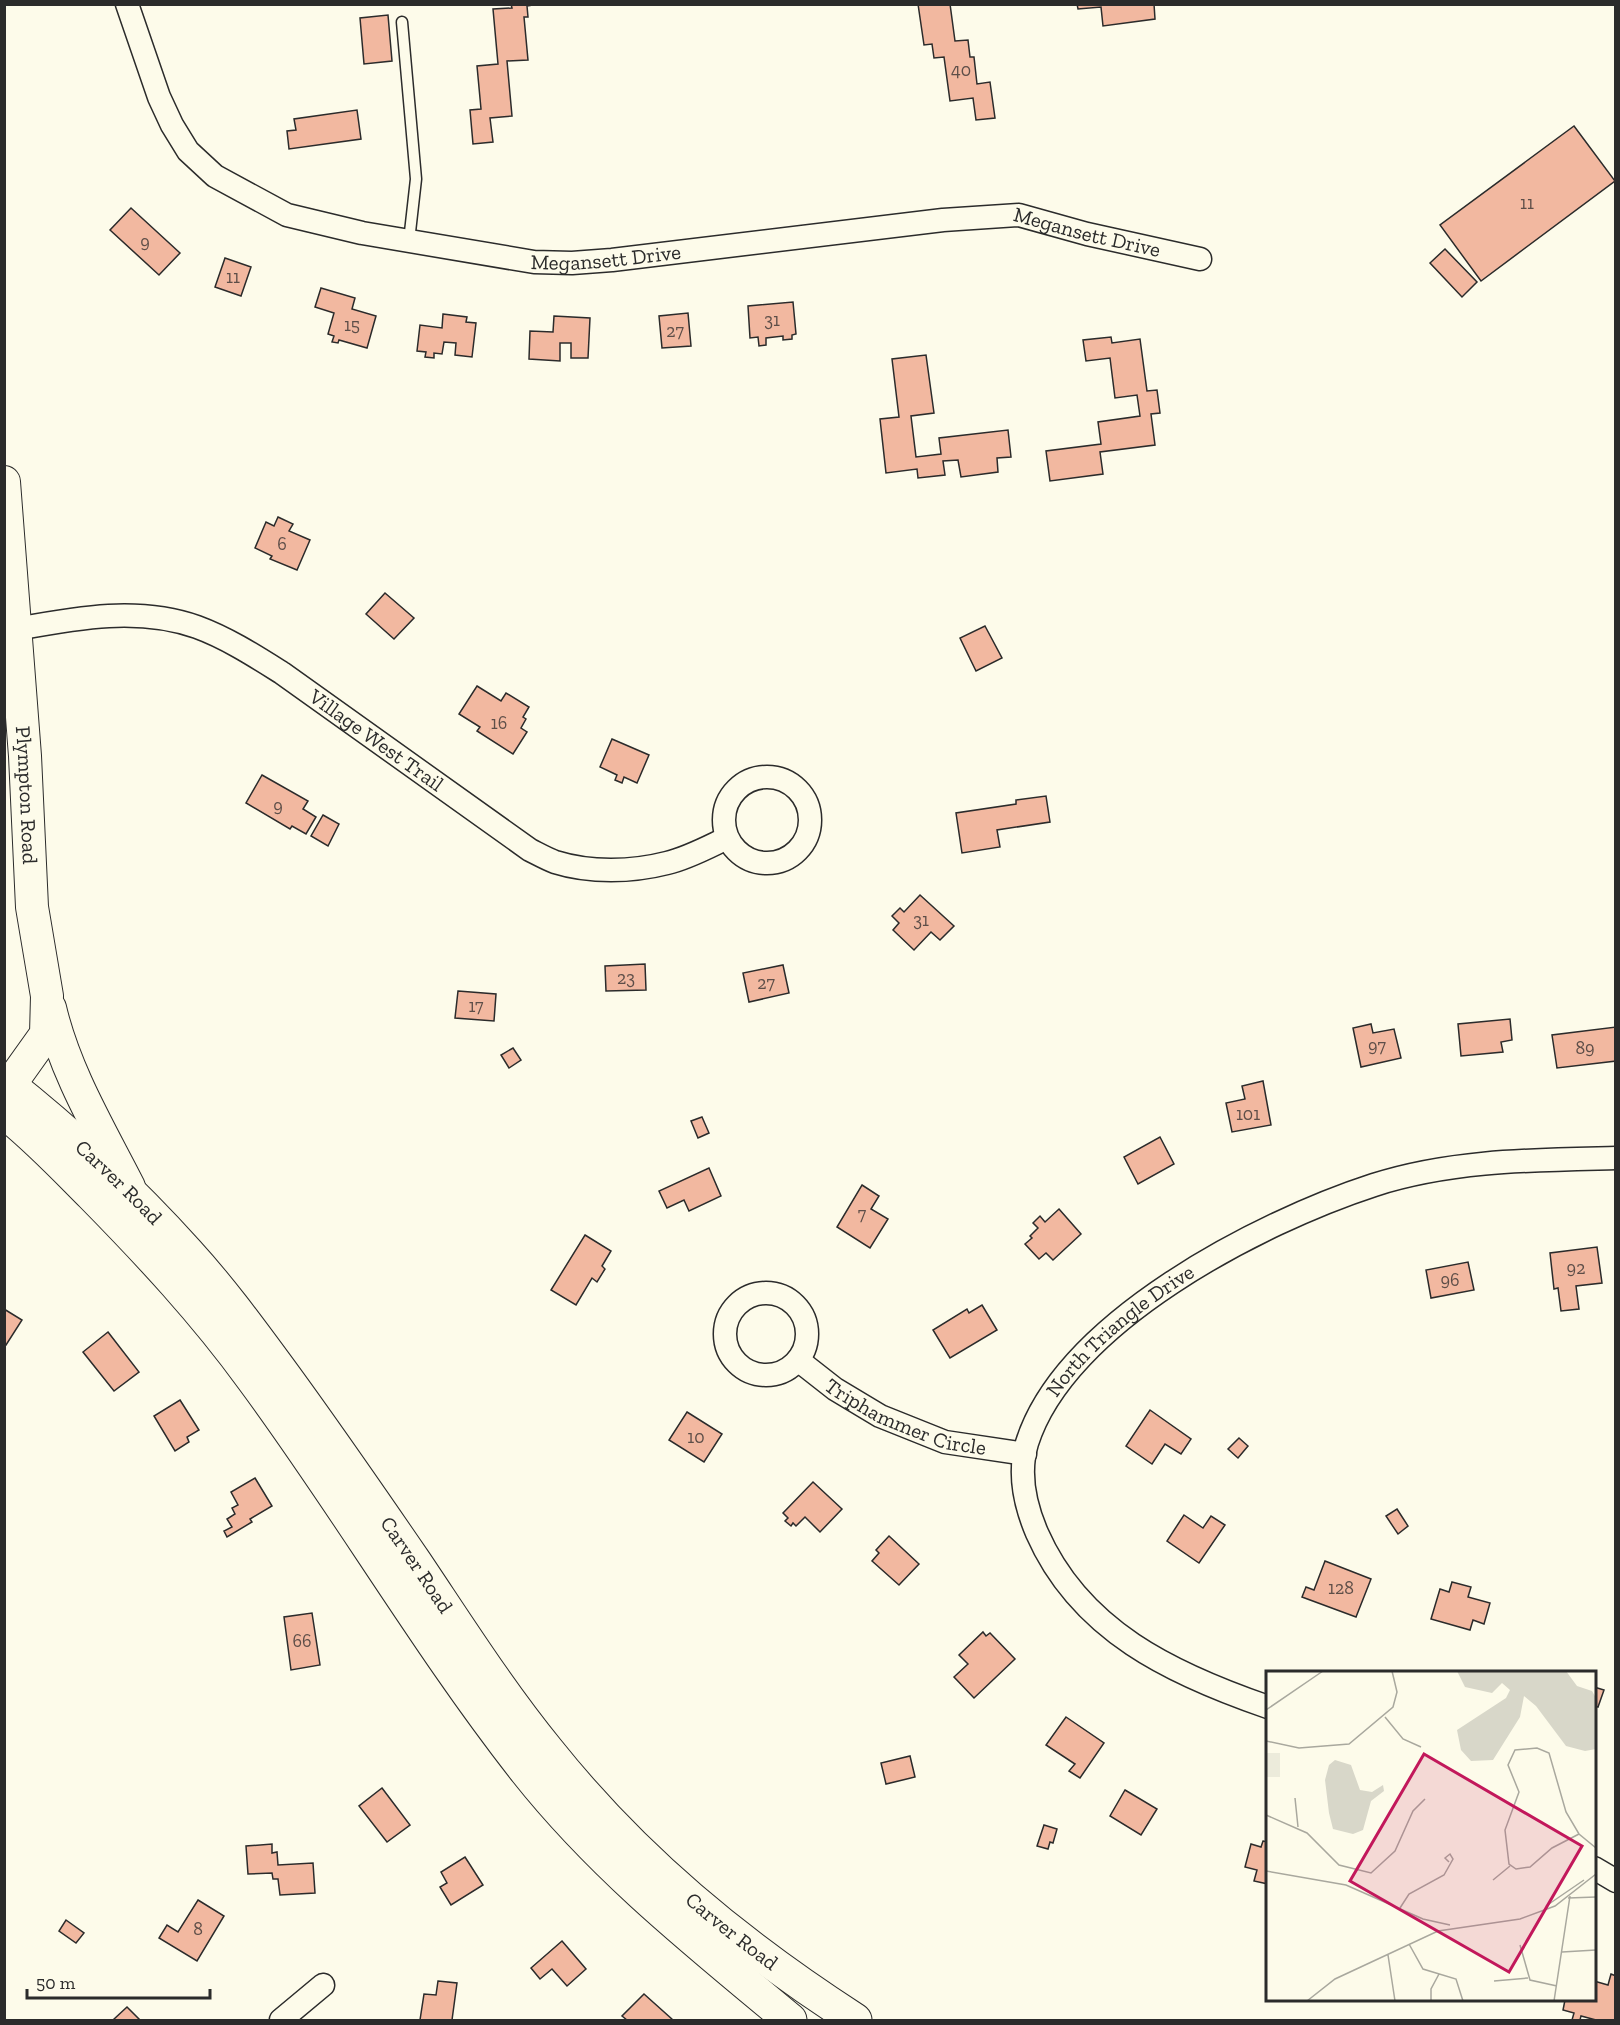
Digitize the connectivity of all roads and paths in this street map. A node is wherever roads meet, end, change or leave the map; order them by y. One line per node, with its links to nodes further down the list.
1 (127, 4): 3 (street, Megansett Drive)
2 (402, 22): 3 (lane)
3 (409, 241): 4 (street, Megansett Drive)
4 (1200, 259)
5 (4, 482): 6 (main road, Plympton Road)
6 (16, 629): 7 (street, Village West Trail); 8 (main road, Plympton Road)
7 (728, 838)
8 (47, 996): 9 (main road, Plympton Road); 11 (main road)
9 (6, 1093): 11 (highway, Carver Road); 19 (highway, Carver Road)
10 (1616, 1158): 13 (street, North Triangle Drive)
11 (132, 1195): 20 (highway, Carver Road)
12 (798, 1360): 13 (street, Triphammer Circle)
13 (1025, 1454): 14 (street, North Triangle Drive)
14 (1266, 1706)
15 (1596, 1869): 16 (street)
16 (1616, 1881)
17 (323, 1985): 18 (street)
18 (280, 2020)
19 (790, 2020)
20 (855, 2020)

